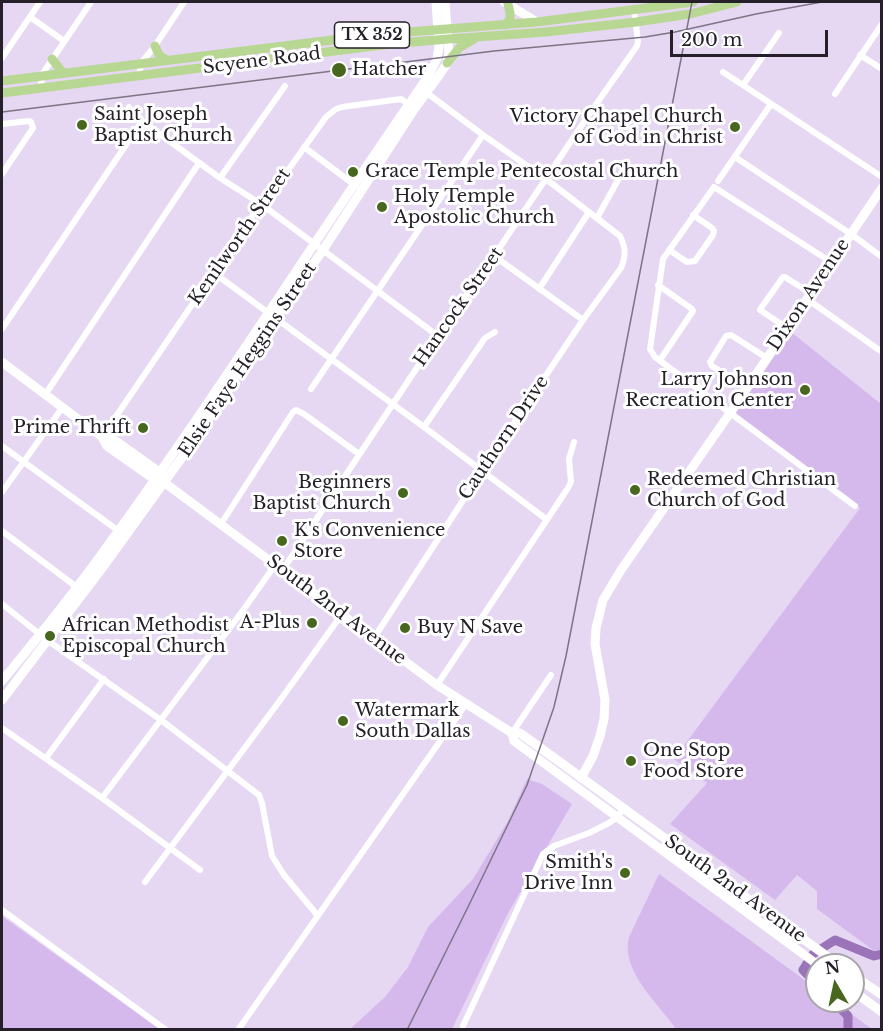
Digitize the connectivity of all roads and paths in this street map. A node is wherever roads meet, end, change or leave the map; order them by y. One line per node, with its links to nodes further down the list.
1 (40, 2): 10 (street)
2 (91, 2): 18 (street)
3 (184, 2): 20 (street)
4 (436, 2): 16 (main road, Elsie Faye Heggins Street)
5 (445, 2): 16 (main road, Elsie Faye Heggins Street)
6 (507, 2): 11 (main road); 14 (main road)
7 (693, 2): 9 (main road, Scyene Road / TX 352)
8 (737, 2): 12 (main road, Scyene Road / TX 352)
9 (634, 10): 11 (main road, Scyene Road / TX 352); 12 (street, Hancock Street)
10 (30, 17): 18 (street); 23 (street)
11 (537, 22): 14 (main road, Scyene Road / TX 352)
12 (636, 22): 17 (main road, Scyene Road / TX 352); 52 (street, Hancock Street)
13 (882, 24): 21 (street)
14 (504, 25): 16 (main road, Scyene Road / TX 352)
15 (779, 33): 34 (street)
16 (443, 34): 17 (main road, Scyene Road / TX 352); 19 (main road, Scyene Road / TX 352); 22 (main road, Scyene Road / TX 352); 27 (main road, Elsie Faye Heggins Street); 41 (main road, Elsie Faye Heggins Street)
17 (477, 38): 27 (main road)
18 (64, 40): 24 (street)
19 (306, 43): 22 (main road); 25 (main road, Scyene Road / TX 352)
20 (155, 46): 25 (main road); 26 (street)
21 (860, 55): 28 (street); 39 (street)
22 (289, 57): 32 (main road, Scyene Road / TX 352)
23 (2, 58)
24 (52, 59): 30 (main road); 31 (street)
25 (166, 60): 26 (main road, Scyene Road / TX 352)
26 (141, 63): 30 (main road, Scyene Road / TX 352); 32 (street)
27 (447, 63): 38 (main road, Elsie Faye Heggins Street)
28 (882, 69)
29 (723, 72): 34 (street)
30 (63, 73): 31 (main road, Scyene Road / TX 352)
31 (41, 76): 33 (main road, Scyene Road / TX 352); 36 (street)
32 (139, 76): 36 (main road, Scyene Road / TX 352)
33 (3, 79)
34 (744, 85): 40 (street)
35 (285, 86): 51 (street)
36 (42, 88): 37 (main road, Scyene Road / TX 352)
37 (2, 93)
38 (427, 93): 41 (main road, Elsie Faye Heggins Street); 45 (street)
39 (835, 94)
40 (771, 104): 47 (street); 50 (street)
41 (412, 106): 46 (street, Kenilworth Street); 55 (main road, Elsie Faye Heggins Street)
42 (129, 107): 43 (street)
43 (142, 121): 48 (street); 77 (street)
44 (2, 124): 49 (street)
45 (483, 135): 52 (street); 71 (street)
46 (304, 147): 55 (street); 57 (street, Kenilworth Street)
47 (735, 157): 54 (street); 61 (street)
48 (199, 163): 51 (street); 87 (street)
49 (2, 174)
50 (882, 177)
51 (220, 178): 57 (street)
52 (546, 178): 58 (street); 65 (street, Hancock Street)
53 (618, 180): 60 (street)
54 (716, 184): 59 (street); 67 (street)
55 (357, 187): 62 (main road, Elsie Faye Heggins Street); 63 (main road, Elsie Faye Heggins Street)
56 (882, 188): 61 (main road, Dixon Avenue)
57 (261, 204): 62 (street); 68 (street, Kenilworth Street)
58 (589, 212): 60 (street); 70 (street)
59 (693, 215): 64 (street); 64 (street)
60 (597, 218): 75 (street, Cauthorn Drive)
61 (850, 234): 66 (street); 67 (main road, Dixon Avenue)
62 (314, 243): 63 (street); 73 (main road, Elsie Faye Heggins Street)
63 (322, 250): 71 (street); 74 (main road, Elsie Faye Heggins Street)
64 (669, 250): 69 (street)
65 (494, 256): 70 (street); 79 (street, Hancock Street)
66 (882, 257)
67 (831, 262): 72 (main road, Dixon Avenue)
68 (214, 273): 73 (street); 93 (street, Kenilworth Street)
69 (658, 285): 83 (street); 83 (street)
70 (539, 290): 75 (street)
71 (378, 291): 79 (street); 82 (street)
72 (808, 296): 76 (main road, Dixon Avenue); 76 (street); 80 (street)
73 (268, 312): 74 (street); 92 (main road, Elsie Faye Heggins Street)
74 (276, 319): 82 (street); 94 (main road, Elsie Faye Heggins Street)
75 (583, 320): 99 (street, Cauthorn Drive)
76 (787, 328): 81 (main road, Dixon Avenue)
77 (2, 329)
78 (495, 332): 91 (street)
79 (438, 336): 88 (street, Hancock Street)
80 (882, 352)
81 (767, 358): 85 (main road, Dixon Avenue); 85 (street)
82 (332, 359): 86 (street); 88 (street)
83 (660, 360): 90 (street)
84 (2, 365): 87 (main road, South 2nd Avenue)
85 (746, 388): 90 (main road, Dixon Avenue)
86 (311, 390)
87 (45, 395): 89 (main road, South 2nd Avenue)
88 (392, 405): 91 (street); 97 (street, Hancock Street)
89 (62, 408): 93 (main road, South 2nd Avenue); 98 (street)
90 (730, 413): 103 (street); 125 (main road, Dixon Avenue)
91 (424, 427): 99 (street)
92 (184, 436): 94 (main road); 100 (main road, Elsie Faye Heggins Street)
93 (102, 437): 100 (main road, South 2nd Avenue)
94 (193, 442): 101 (main road, Elsie Faye Heggins Street)
95 (574, 442): 104 (street)
96 (2, 446): 98 (street)
97 (359, 454): 105 (street); 108 (street, Hancock Street)
98 (24, 462): 102 (street); 107 (street)
99 (482, 471): 104 (street); 113 (street, Cauthorn Drive)
100 (156, 476): 101 (main road, South 2nd Avenue); 107 (main road, Elsie Faye Heggins Street)
101 (164, 483): 105 (main road, South 2nd Avenue); 107 (main road, Elsie Faye Heggins Street)
102 (2, 492)
103 (855, 506)
104 (546, 519): 117 (street)
105 (221, 524): 108 (main road, South 2nd Avenue)
106 (2, 531): 109 (street)
107 (122, 533): 109 (main road, Elsie Faye Heggins Street)
108 (279, 568): 111 (main road, South 2nd Avenue); 120 (street, Hancock Street)
109 (81, 590): 112 (main road, Elsie Faye Heggins Street)
110 (2, 604): 112 (street)
111 (342, 614): 113 (main road, South 2nd Avenue); 124 (street)
112 (44, 637): 115 (street); 116 (main road, Elsie Faye Heggins Street)
113 (374, 638): 117 (main road, South 2nd Avenue)
114 (551, 675): 122 (street)
115 (104, 679): 120 (street); 123 (street)
116 (4, 685): 118 (main road, Elsie Faye Heggins Street)
117 (437, 685): 119 (main road, South 2nd Avenue)
118 (2, 700)
119 (466, 704): 122 (main road, South 2nd Avenue); 133 (street)
120 (161, 720): 124 (street); 126 (street, Hancock Street)
121 (2, 728): 123 (street)
122 (512, 733): 125 (main road, South 2nd Avenue)
123 (46, 758): 126 (street)
124 (228, 771): 129 (street); 133 (street)
125 (578, 782): 127 (main road, South 2nd Avenue); 128 (main road, South 2nd Avenue)
126 (102, 798): 129 (street)
127 (624, 808): 128 (street); 134 (main road, South 2nd Avenue)
128 (617, 817): 135 (main road, South 2nd Avenue); 142 (street)
129 (170, 848): 130 (street); 131 (street)
130 (200, 870)
131 (145, 882)
132 (2, 910): 143 (street)
133 (318, 916): 144 (street)
134 (776, 918): 135 (main road); 136 (main road, South 2nd Avenue)
135 (768, 929): 137 (main road, South 2nd Avenue)
136 (822, 953)
137 (805, 956)
138 (865, 983): 139 (main road)
139 (882, 995)
140 (865, 1000): 141 (main road)
141 (882, 1012)
142 (463, 1026)
143 (166, 1029)
144 (238, 1029)

